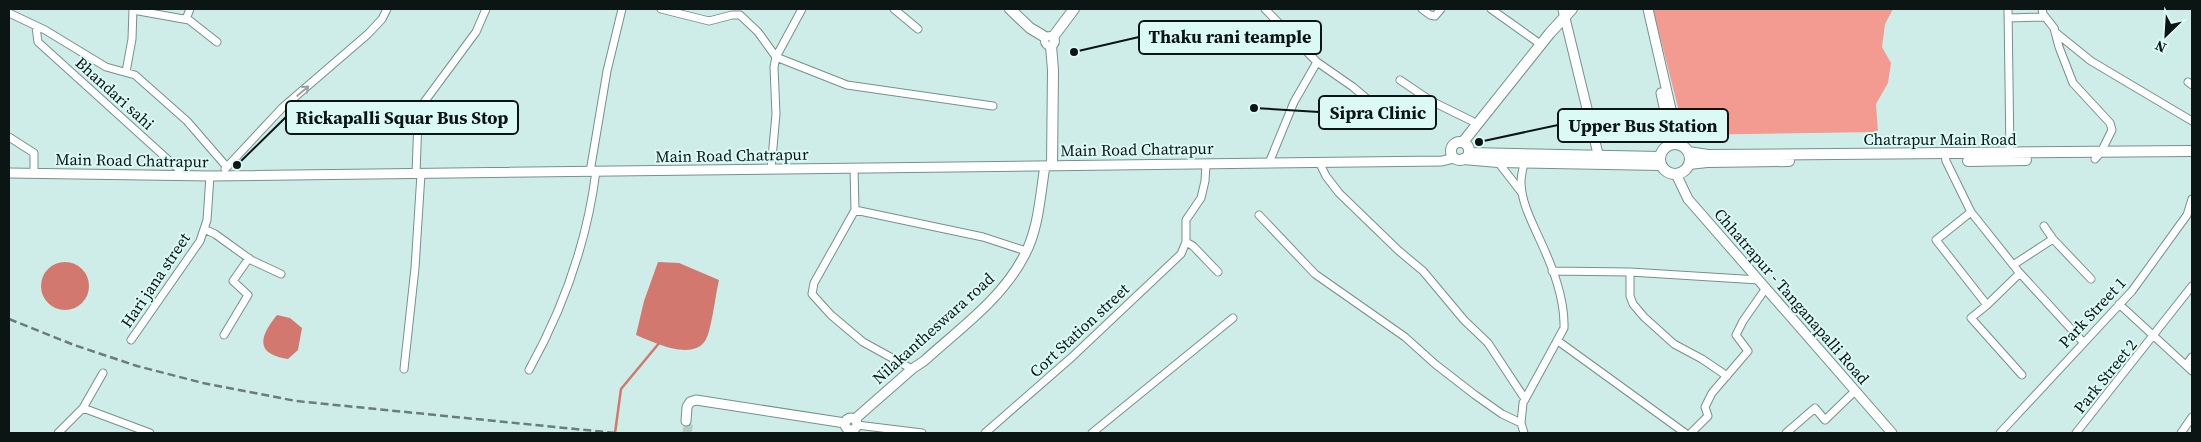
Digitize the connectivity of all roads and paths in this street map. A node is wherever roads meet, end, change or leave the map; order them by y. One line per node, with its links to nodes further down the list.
1 (190, 9): 23 (street)
2 (387, 9): 56 (street, one-way to 2)
3 (486, 9): 63 (street)
4 (622, 9): 60 (street)
5 (661, 9): 30 (street)
6 (802, 9): 30 (street)
7 (894, 9): 25 (street)
8 (1010, 9): 27 (main road)
9 (1074, 9): 27 (main road)
10 (1265, 9): 31 (street)
11 (1422, 9): 12 (street)
12 (1441, 9)
13 (1491, 9): 28 (street)
14 (1642, 9): 40 (street)
15 (1648, 9): 40 (street)
16 (2008, 9): 22 (street)
17 (2042, 9): 21 (street)
18 (133, 10): 23 (street); 32 (street)
19 (1566, 11): 28 (main road); 39 (main road); 48 (street)
20 (9, 13): 24 (street)
21 (2045, 17): 22 (street); 26 (street)
22 (2008, 18): 46 (street)
23 (186, 19): 29 (street)
24 (36, 27): 32 (street); 65 (street, Bhandari sahi)
25 (918, 29)
26 (2055, 32): 37 (street); 43 (street)
27 (1050, 40): 57 (main road)
28 (1536, 41): 36 (main road)
29 (217, 42)
30 (776, 57): 35 (street); 59 (street)
31 (1317, 62): 34 (street); 52 (street)
32 (126, 72): 56 (street)
33 (1400, 80): 36 (street)
34 (1373, 104)
35 (993, 106)
36 (1472, 121): 39 (main road)
37 (2192, 121)
38 (9, 137): 62 (street)
39 (1459, 142): 44 (main road); 44 (main road)
40 (1675, 144): 42 (main road); 49 (main road)
41 (2192, 151): 43 (main road, Chatrapur Main Road)
42 (1688, 152): 45 (main road, Chatrapur Main Road); 55 (main road)
43 (2098, 156): 46 (main road, Chatrapur Main Road); 47 (main road, Chatrapur Main Road)
44 (1462, 157): 48 (main road); 50 (street, Main Road Chatrapur); 51 (main road)
45 (1945, 157): 46 (main road, Chatrapur Main Road); 55 (main road, Chatrapur Main Road); 71 (street)
46 (2010, 157)
47 (2192, 158)
48 (1600, 160): 49 (main road); 53 (main road)
49 (1661, 161): 64 (main road)
50 (1319, 162): 52 (street, Main Road Chatrapur); 107 (street)
51 (1498, 162): 53 (main road); 68 (street)
52 (1269, 163): 54 (street, Main Road Chatrapur)
53 (1524, 163): 68 (street)
54 (1206, 164): 57 (street, Main Road Chatrapur); 76 (street)
55 (1689, 164): 64 (main road)
56 (226, 166): 67 (street)
57 (1048, 166): 58 (street, Main Road Chatrapur); 77 (street, Nilakantheswara road)
58 (854, 168): 59 (street, Main Road Chatrapur); 70 (street)
59 (771, 169): 60 (street, Main Road Chatrapur)
60 (593, 172): 63 (street, Main Road Chatrapur); 101 (street)
61 (9, 173): 62 (street, Main Road Chatrapur)
62 (34, 173): 65 (street, Main Road Chatrapur)
63 (419, 174): 67 (street, Main Road Chatrapur); 99 (street)
64 (1676, 174): 86 (street, Chhatrapur - Tanganapalli Road)
65 (185, 175): 66 (street, Main Road Chatrapur)
66 (210, 176): 67 (street, Main Road Chatrapur); 74 (street, Hari jana street)
67 (223, 176)
68 (1522, 194): 80 (street)
69 (2192, 199): 90 (street, Park Street 1)
70 (855, 210): 77 (street); 100 (street)
71 (1971, 212): 79 (street); 89 (street)
72 (1259, 215): 112 (street)
73 (2044, 226): 75 (street)
74 (204, 229): 78 (street); 94 (street, Hari jana street)
75 (2053, 239): 79 (street); 85 (street)
76 (1186, 242): 81 (street); 116 (street, Cort Station street)
77 (1026, 251): 100 (street, Nilakantheswara road)
78 (248, 258): 84 (street); 92 (street)
79 (2013, 265): 83 (street)
80 (1552, 271): 82 (street); 95 (street)
81 (1218, 272)
82 (1630, 272): 86 (street); 105 (street)
83 (2020, 273): 89 (street); 96 (street)
84 (281, 274)
85 (2090, 279)
86 (1759, 280): 88 (street, Chhatrapur - Tanganapalli Road)
87 (2192, 287): 93 (street, Park Street 2)
88 (1766, 288): 105 (street); 106 (street, Chhatrapur - Tanganapalli Road)
89 (1987, 304): 104 (street)
90 (2119, 304): 93 (street); 96 (street, Park Street 1)
91 (1233, 318): 117 (street)
92 (224, 335)
93 (2154, 337): 98 (street); 124 (street, Park Street 2)
94 (131, 340)
95 (1558, 341): 107 (street); 119 (street)
96 (2083, 342): 123 (street, Park Street 1)
97 (2192, 357): 98 (street)
98 (2186, 365): 102 (street)
99 (404, 369)
100 (912, 369): 111 (street, Nilakantheswara road)
101 (529, 370)
102 (2192, 371)
103 (103, 373): 108 (street)
104 (2022, 375)
105 (1727, 376): 120 (street)
106 (1855, 391): 121 (street); 122 (street, Chhatrapur - Tanganapalli Road)
107 (1525, 399): 112 (street)
108 (83, 408): 113 (street); 114 (street)
109 (2192, 417): 125 (street)
110 (688, 421): 111 (street, Nilakantheswara road)
111 (856, 422): 115 (street)
112 (1520, 423): 118 (street)
113 (58, 433)
114 (150, 433)
115 (922, 433)
116 (985, 433)
117 (1092, 433)
118 (1524, 433)
119 (1685, 433)
120 (1691, 433)
121 (1786, 433)
122 (1892, 433)
123 (2000, 433)
124 (2076, 433)
125 (2181, 433)

